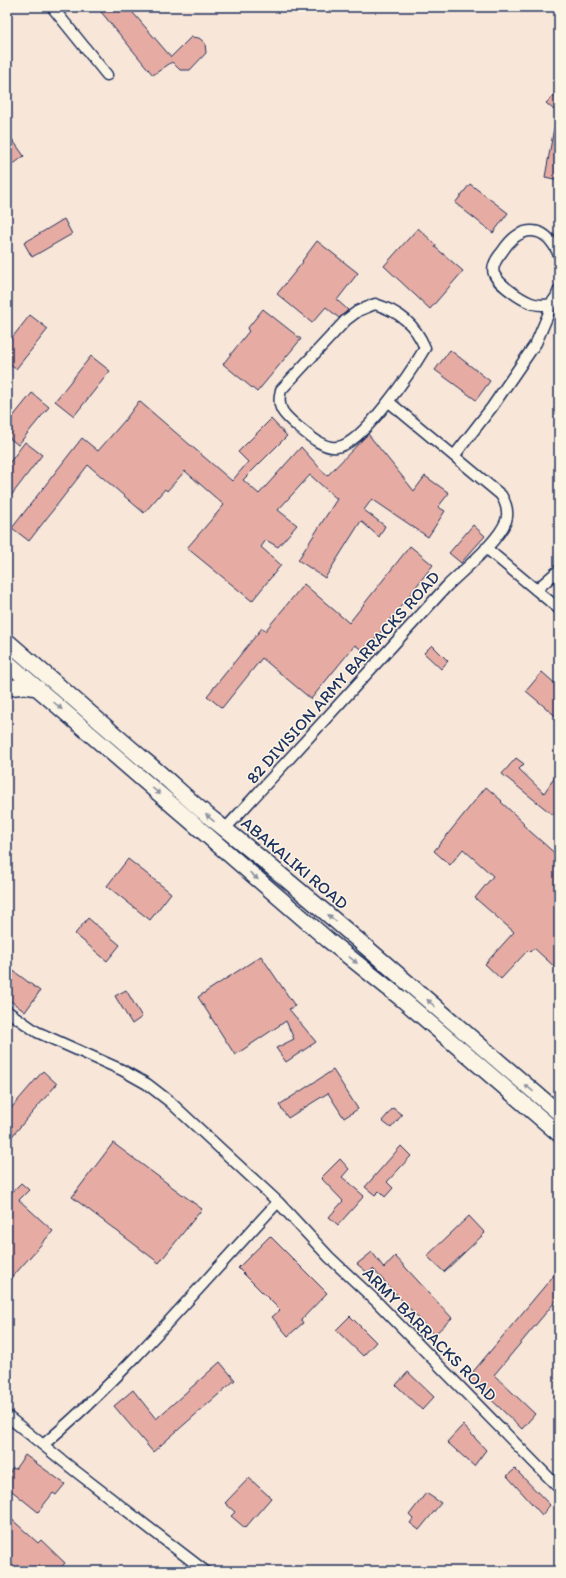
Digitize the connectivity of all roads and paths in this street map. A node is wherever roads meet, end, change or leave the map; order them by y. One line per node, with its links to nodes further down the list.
1 (52, 7): 2 (street)
2 (107, 75)
3 (559, 255): 5 (street)
4 (559, 290): 5 (street)
5 (551, 304): 7 (street)
6 (389, 402): 6 (street); 7 (street, 82 DIVISION ARMY BARRACKS ROAD)
7 (454, 456): 8 (street, 82 DIVISION ARMY BARRACKS ROAD)
8 (486, 548): 10 (street); 16 (street, 82 DIVISION ARMY BARRACKS ROAD)
9 (559, 570): 10 (street)
10 (536, 590): 11 (street)
11 (559, 610)
12 (12, 645): 13 (street); 16 (main road, ABAKALIKI ROAD, one-way to 12)
13 (7, 662): 15 (main road, ABAKALIKI ROAD)
14 (7, 688): 15 (main road)
15 (38, 688): 19 (main road, ABAKALIKI ROAD, one-way to 19)
16 (225, 829): 18 (main road, ABAKALIKI ROAD, one-way to 16)
17 (7, 1010): 20 (street, ARMY BARRACKS ROAD)
18 (559, 1113)
19 (559, 1134)
20 (278, 1202): 22 (street); 23 (street, ARMY BARRACKS ROAD)
21 (7, 1416): 22 (street)
22 (43, 1444): 24 (street)
23 (559, 1488)
24 (206, 1571)

